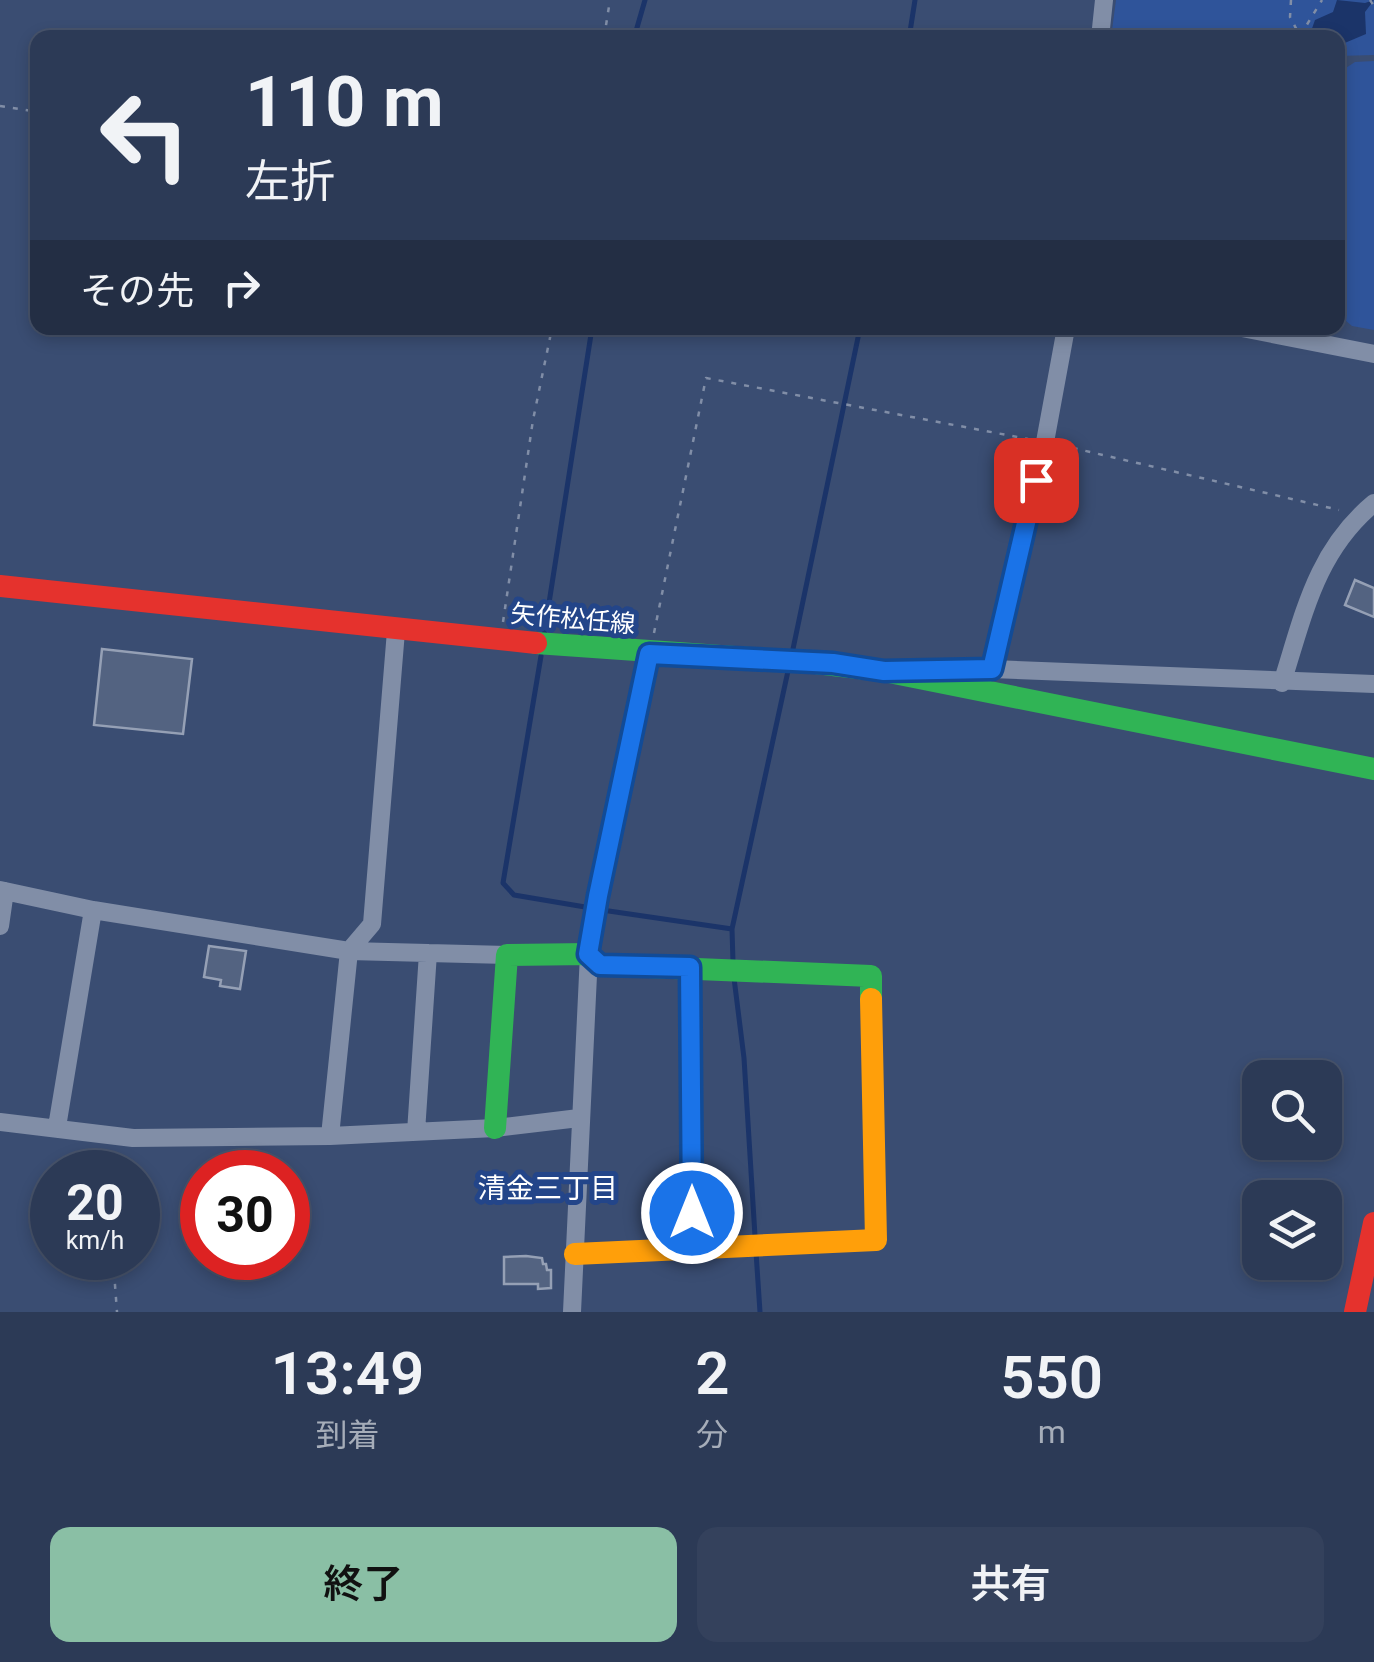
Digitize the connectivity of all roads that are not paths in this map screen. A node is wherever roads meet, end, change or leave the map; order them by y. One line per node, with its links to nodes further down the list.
1 (1104, 0): 2 (street)
2 (1101, 30)
3 (1065, 335): 12 (street)
4 (1278, 335): 5 (street)
5 (1374, 354)
6 (1374, 503): 7 (street)
7 (1356, 517): 8 (street); 14 (street)
8 (1374, 526)
9 (0, 586): 10 (main road, 矢作松任線)
10 (396, 631): 11 (main road, 矢作松任線); 21 (street)
11 (649, 654): 13 (main road, 矢作松任線); 20 (street)
12 (992, 669): 13 (street); 14 (street)
13 (884, 671): 16 (main road, 矢作松任線)
14 (1282, 683): 15 (street)
15 (1374, 684)
16 (1374, 769)
17 (3, 890): 18 (street); 19 (street)
18 (93, 910): 21 (street); 27 (street)
19 (0, 926)
20 (590, 946): 23 (main road); 24 (main road); 25 (street)
21 (349, 950): 22 (street); 30 (street)
22 (428, 953): 23 (street); 29 (street)
23 (507, 955): 28 (main road)
24 (690, 967): 32 (street); 32 (main road)
25 (579, 1118): 28 (street); 33 (street)
26 (0, 1122): 27 (street)
27 (57, 1127): 30 (street)
28 (496, 1128): 29 (street)
29 (416, 1132): 30 (street)
30 (330, 1136)
31 (1374, 1223): 35 (main road)
32 (692, 1248): 33 (main road)
33 (575, 1254): 34 (street)
34 (572, 1312)
35 (1355, 1312)

